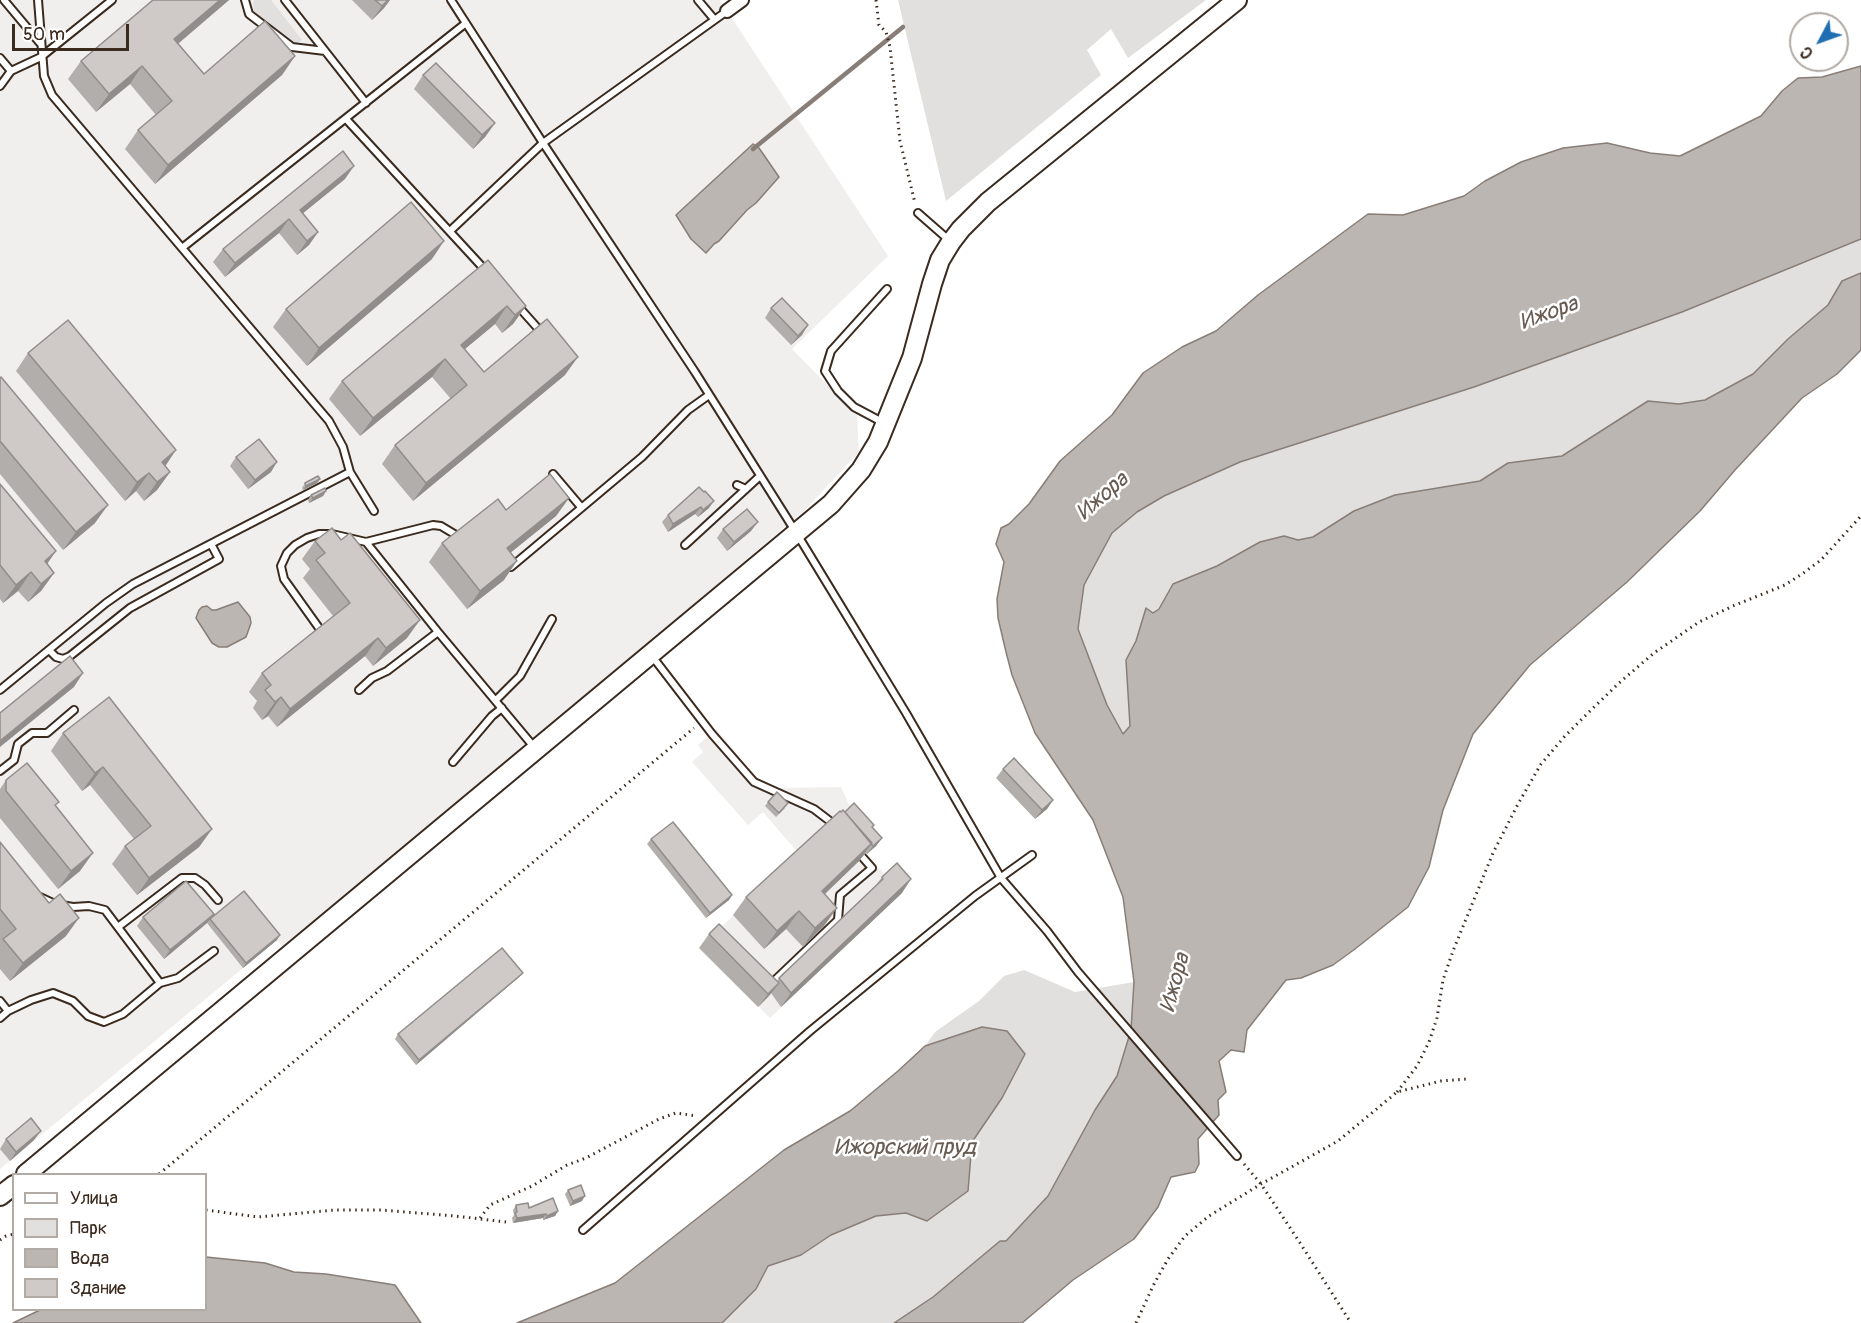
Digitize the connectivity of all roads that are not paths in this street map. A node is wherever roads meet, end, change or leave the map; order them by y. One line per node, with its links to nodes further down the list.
1 (4, 0): 13 (lane)
2 (38, 0): 13 (lane)
3 (112, 0): 15 (lane)
4 (245, 0): 14 (lane)
5 (285, 0): 14 (lane)
6 (451, 0): 12 (lane)
7 (698, 0): 11 (lane)
8 (742, 0): 10 (street)
9 (1237, 0): 24 (main road)
10 (727, 11): 11 (lane)
11 (714, 19): 21 (lane)
12 (466, 23): 19 (lane); 21 (lane)
13 (40, 43): 15 (lane)
14 (325, 51): 19 (lane)
15 (41, 57): 17 (lane); 25 (lane)
16 (0, 58): 17 (lane)
17 (11, 71): 18 (lane)
18 (0, 86)
19 (366, 103): 20 (lane)
20 (346, 119): 23 (lane); 25 (lane)
21 (543, 143): 23 (lane); 30 (lane)
22 (918, 213): 24 (lane)
23 (450, 231): 26 (lane)
24 (951, 242): 31 (main road)
25 (182, 248): 32 (lane)
26 (489, 275)
27 (887, 289): 31 (lane)
28 (513, 301): 29 (lane)
29 (544, 335)
30 (709, 395): 34 (lane); 37 (lane)
31 (886, 424): 39 (main road)
32 (350, 472): 38 (lane); 42 (lane)
33 (553, 474): 37 (lane)
34 (760, 476): 36 (lane); 39 (lane)
35 (737, 485): 36 (lane)
36 (746, 489): 43 (lane)
37 (581, 507): 44 (lane)
38 (374, 511)
39 (796, 534): 49 (main road); 61 (lane)
40 (456, 535): 41 (lane)
41 (366, 542): 46 (lane); 47 (lane)
42 (211, 544): 48 (lane); 48 (lane)
43 (685, 545)
44 (511, 567)
45 (552, 619): 52 (lane)
46 (319, 628)
47 (438, 632): 51 (lane); 52 (lane)
48 (49, 650): 50 (lane)
49 (651, 655): 55 (main road); 58 (lane)
50 (0, 690)
51 (359, 690)
52 (496, 700): 53 (lane)
53 (502, 708): 55 (lane); 56 (lane)
54 (74, 710): 57 (lane)
55 (537, 749): 72 (main road)
56 (453, 762)
57 (0, 771)
58 (842, 833)
59 (849, 842): 66 (lane)
60 (1032, 855): 61 (lane)
61 (1001, 878): 71 (lane); 75 (lane)
62 (37, 896): 64 (lane)
63 (218, 900): 64 (lane)
64 (118, 927): 67 (lane)
65 (214, 951): 67 (lane)
66 (765, 975)
67 (160, 983): 69 (lane)
68 (0, 1001): 69 (lane)
69 (8, 1011): 70 (lane)
70 (0, 1018)
71 (1237, 1156)
72 (27, 1173)
73 (12, 1187): 74 (main road)
74 (0, 1196)
75 (583, 1230)

